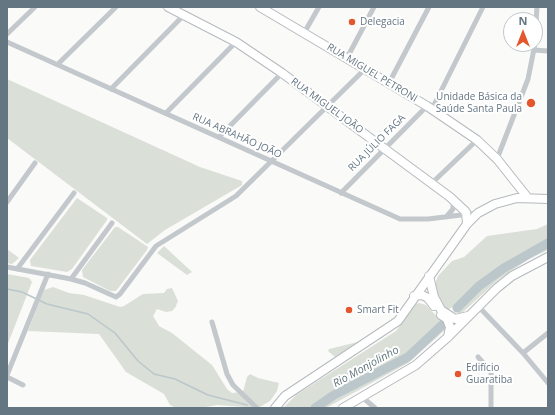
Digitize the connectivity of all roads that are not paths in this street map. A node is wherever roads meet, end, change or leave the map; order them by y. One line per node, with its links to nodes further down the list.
1 (35, 7): 11 (street)
2 (116, 7): 16 (street)
3 (168, 7): 9 (main road, RUA MIGUEL JOÃO)
4 (319, 7): 10 (street)
5 (374, 7): 15 (street)
6 (429, 7): 19 (street)
7 (483, 7): 22 (street, RUA JÚLIO FAGA)
8 (262, 8): 10 (main road, RUA MIGUEL PETRONI)
9 (184, 15): 13 (main road, RUA MIGUEL JOÃO); 20 (street)
10 (304, 33): 15 (main road, RUA MIGUEL PETRONI)
11 (7, 34)
12 (7, 42): 16 (street, RUA ABRAHÃO JOÃO)
13 (236, 42): 18 (main road, RUA MIGUEL JOÃO); 23 (street)
14 (534, 52): 27 (street)
15 (347, 58): 17 (main road, RUA MIGUEL PETRONI)
16 (58, 64): 20 (street, RUA ABRAHÃO JOÃO)
17 (365, 69): 19 (main road, RUA MIGUEL PETRONI); 21 (street)
18 (282, 73): 21 (main road, RUA MIGUEL JOÃO); 24 (street)
19 (389, 83): 22 (main road, RUA MIGUEL PETRONI)
20 (111, 89): 23 (street, RUA ABRAHÃO JOÃO)
21 (326, 106): 26 (main road, RUA MIGUEL JOÃO); 28 (street)
22 (430, 107): 25 (main road, RUA MIGUEL PETRONI); 26 (street, RUA JÚLIO FAGA)
23 (166, 113): 24 (street, RUA ABRAHÃO JOÃO)
24 (219, 137): 28 (street, RUA ABRAHÃO JOÃO)
25 (477, 140): 27 (main road, RUA MIGUEL PETRONI); 30 (street)
26 (384, 148): 30 (main road, RUA MIGUEL JOÃO); 32 (street, RUA JÚLIO FAGA)
27 (497, 159): 33 (main road, RUA MIGUEL PETRONI)
28 (271, 161): 32 (street, RUA ABRAHÃO JOÃO); 47 (street)
29 (35, 163): 36 (street)
30 (432, 183): 35 (main road, RUA MIGUEL JOÃO)
31 (74, 193): 44 (street)
32 (341, 193): 39 (street, RUA ABRAHÃO JOÃO)
33 (528, 198): 34 (main road); 37 (main road)
34 (547, 200)
35 (453, 201): 38 (main road, RUA MIGUEL JOÃO); 39 (street)
36 (7, 202)
37 (478, 213): 38 (street, RUA ABRAHÃO JOÃO); 41 (main road)
38 (467, 214): 39 (street, RUA ABRAHÃO JOÃO); 41 (main road)
39 (446, 216)
40 (112, 223): 47 (street)
41 (467, 224): 46 (main road)
42 (548, 257): 49 (main road)
43 (7, 267): 44 (street)
44 (17, 269): 45 (street)
45 (48, 274): 47 (street); 56 (street)
46 (429, 276): 48 (main road); 50 (main road)
47 (71, 279)
48 (414, 296): 53 (main road); 61 (main road)
49 (478, 306): 50 (main road); 54 (street)
50 (469, 316): 53 (main road)
51 (212, 322): 60 (street)
52 (548, 333): 54 (street)
53 (448, 337): 59 (main road)
54 (523, 353): 57 (street)
55 (478, 357): 64 (street)
56 (7, 376): 58 (street)
57 (548, 383)
58 (23, 385)
59 (362, 397): 62 (main road); 63 (street)
60 (257, 408)
61 (275, 408)
62 (343, 408)
63 (375, 408)
64 (491, 408)

